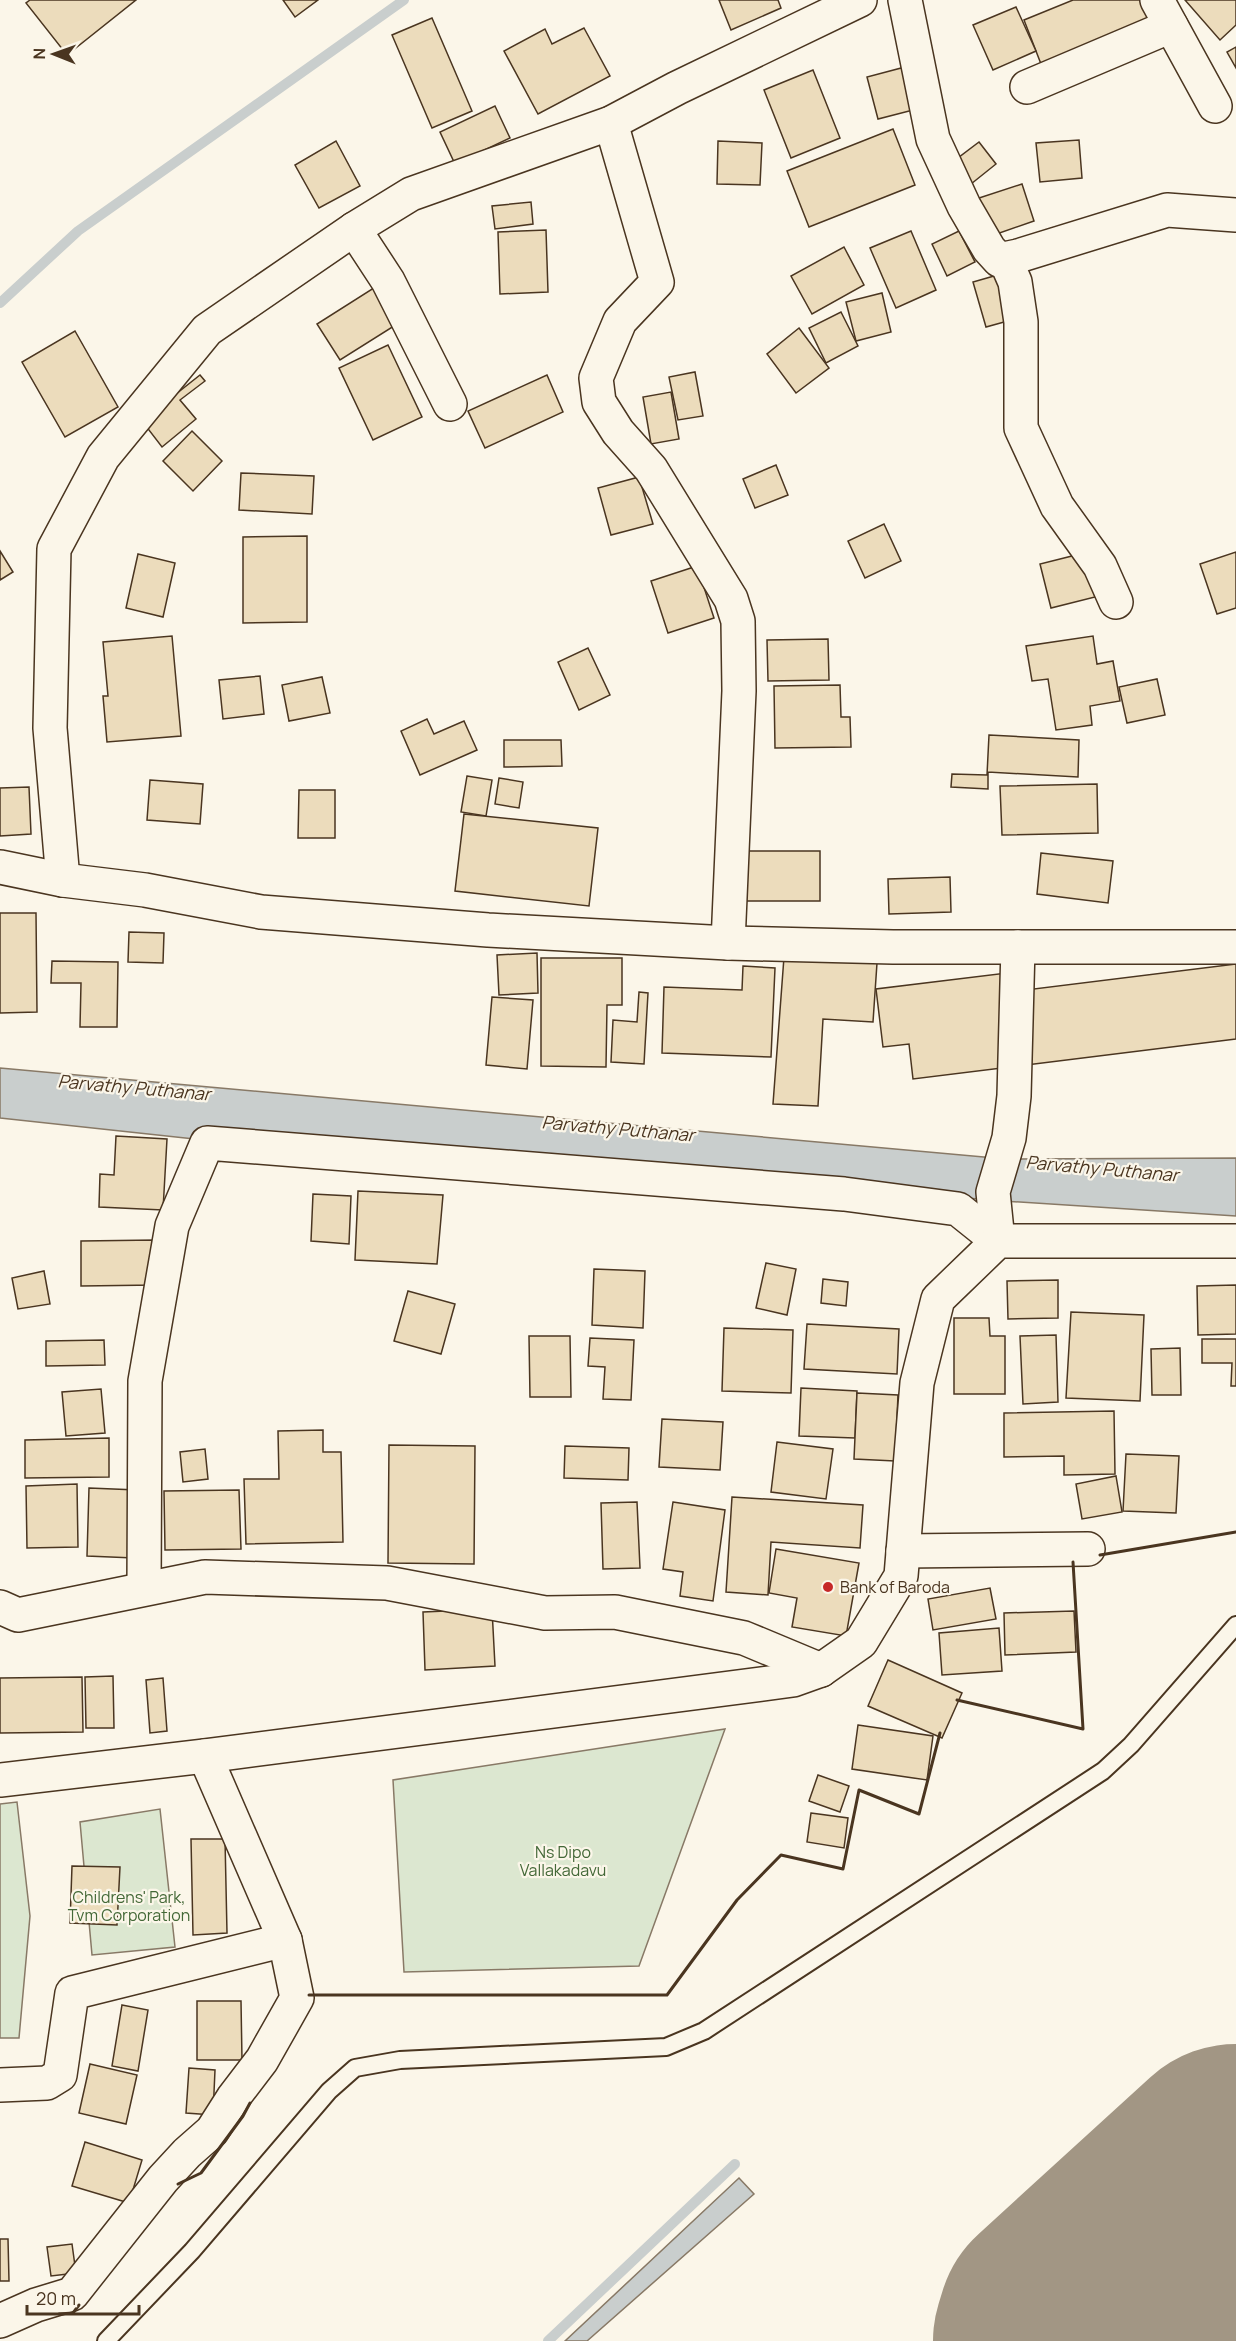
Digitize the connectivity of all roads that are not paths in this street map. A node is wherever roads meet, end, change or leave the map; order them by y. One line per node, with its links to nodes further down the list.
1 (860, 0): 6 (street)
2 (905, 0): 9 (street)
3 (1164, 13): 4 (street); 5 (street)
4 (1027, 87)
5 (1215, 106)
6 (611, 123): 8 (street); 14 (street)
7 (1236, 215): 9 (street)
8 (354, 229): 10 (street); 13 (street)
9 (1005, 259): 11 (street)
10 (450, 404)
11 (1116, 602)
12 (0, 867): 13 (street)
13 (63, 880): 14 (street)
14 (728, 943): 15 (street)
15 (1018, 947): 16 (street); 18 (street)
16 (1236, 947)
17 (1236, 1241): 18 (street)
18 (998, 1242): 20 (street); 21 (street)
19 (1088, 1549): 20 (street)
20 (903, 1551): 24 (street)
21 (144, 1588): 22 (street); 24 (street)
22 (0, 1607)
23 (1236, 1625): 30 (lane)
24 (821, 1670): 25 (street)
25 (205, 1756): 26 (street); 27 (street)
26 (0, 1780)
27 (285, 1940): 28 (street); 29 (street)
28 (0, 2085)
29 (0, 2321)
30 (106, 2341)

